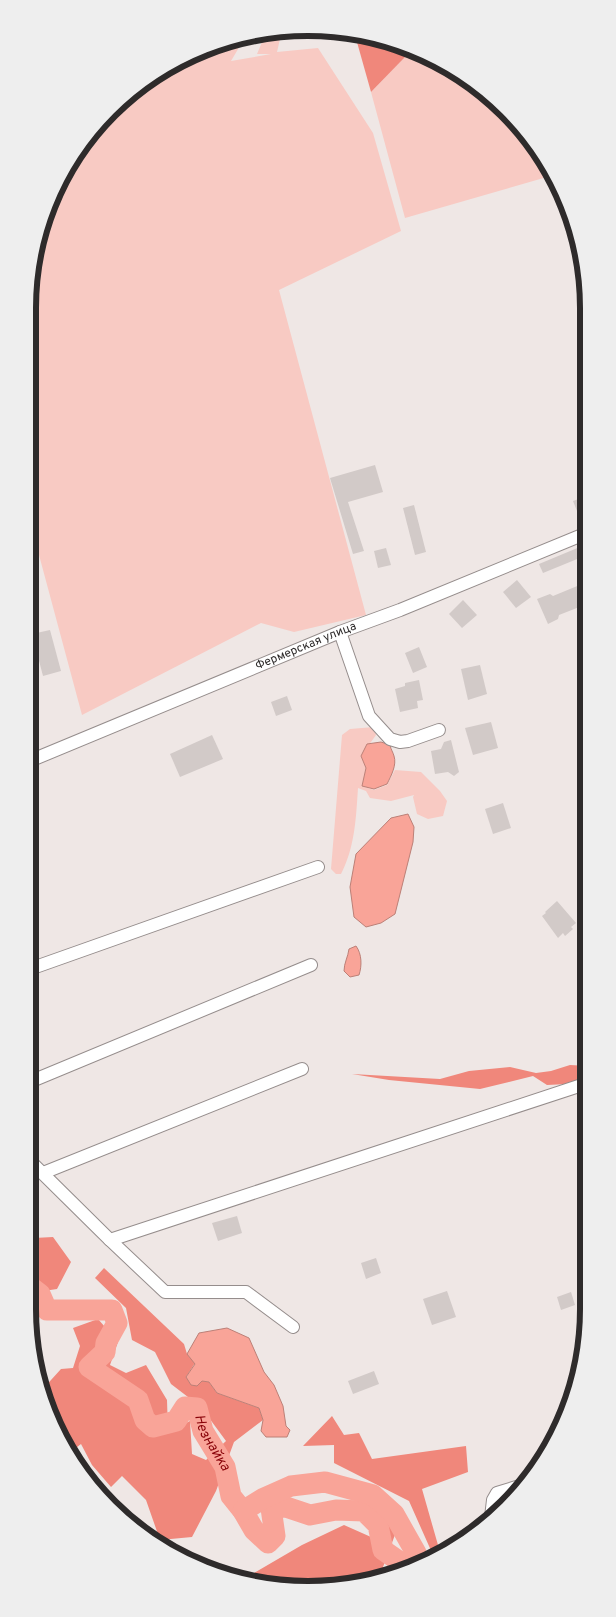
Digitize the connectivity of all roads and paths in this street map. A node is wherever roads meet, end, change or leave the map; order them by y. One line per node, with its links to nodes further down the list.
1 (580, 536): 2 (street, Фермерская улица)
2 (340, 632): 3 (street); 4 (street, Фермерская улица)
3 (439, 730)
4 (36, 759)
5 (318, 867): 7 (street)
6 (311, 966): 9 (street)
7 (36, 967)
8 (302, 1069): 12 (street)
9 (36, 1080)
10 (580, 1086): 13 (street)
11 (36, 1166): 12 (street)
12 (43, 1173): 13 (street)
13 (110, 1240): 14 (street)
14 (293, 1327)
15 (512, 1488): 16 (street)
16 (492, 1508)

